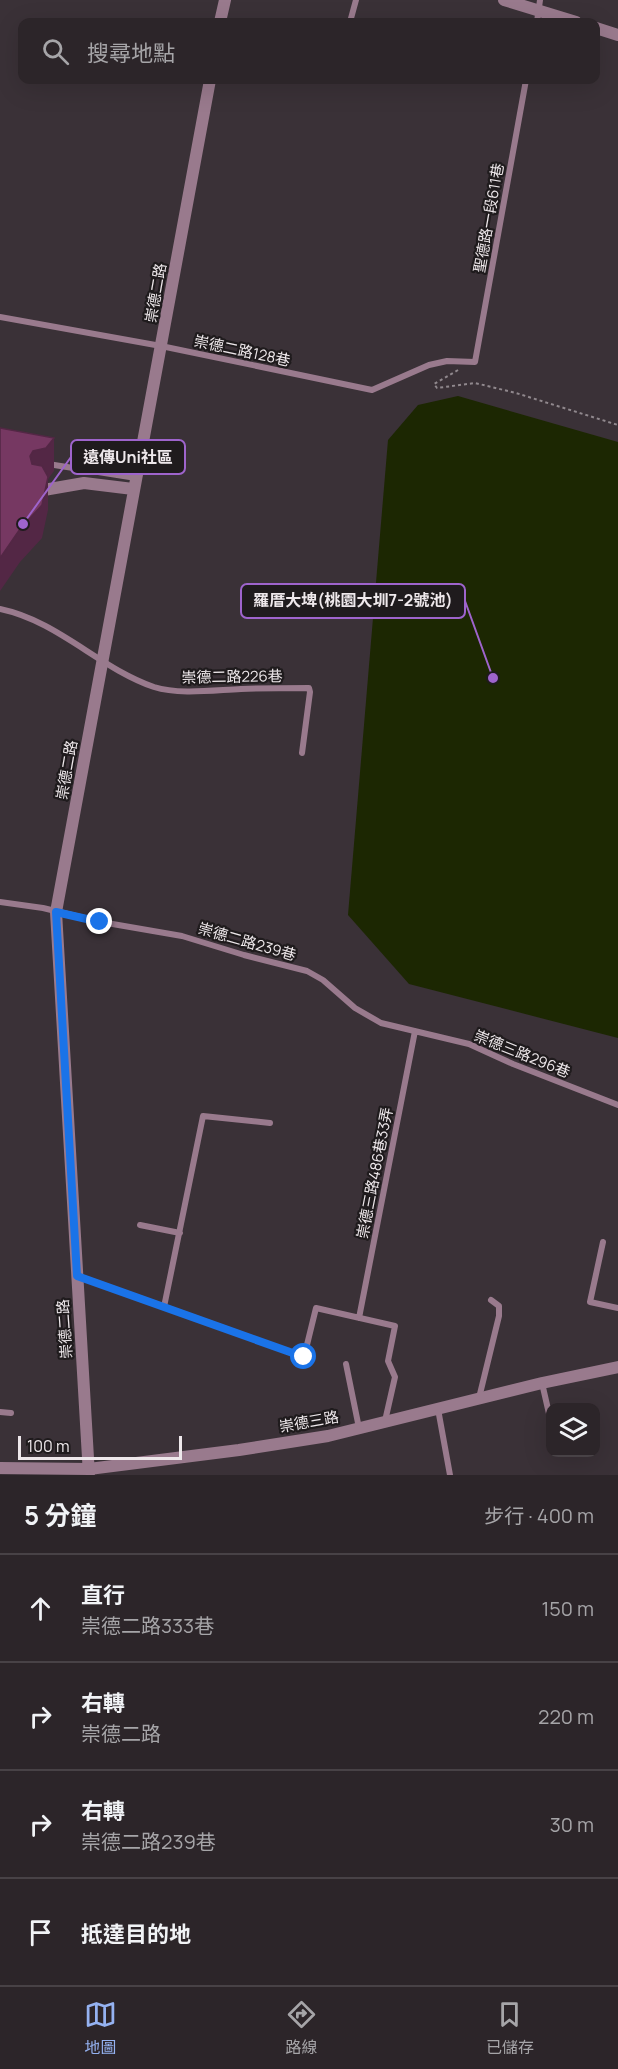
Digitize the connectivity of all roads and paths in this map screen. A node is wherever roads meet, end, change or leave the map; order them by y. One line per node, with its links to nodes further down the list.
1 (225, 0): 5 (street)
2 (356, 0): 6 (lane)
3 (504, 0): 4 (street)
4 (538, 11): 7 (street)
5 (221, 18)
6 (351, 18)
7 (562, 18)
8 (600, 29): 9 (street)
9 (618, 35)
10 (209, 84): 13 (street, 崇德二路)
11 (525, 84): 14 (lane, 聖德路一段611巷)
12 (0, 317): 13 (lane, 崇德二路128巷)
13 (161, 346): 14 (lane, 崇德二路128巷); 17 (street, 崇德二路)
14 (473, 362): 15 (path)
15 (618, 425)
16 (46, 464): 17 (lane)
17 (135, 484): 18 (street); 20 (street, 崇德二路)
18 (38, 491)
19 (0, 609): 20 (lane, 崇德二路226巷)
20 (102, 662): 21 (lane, 崇德二路226巷); 23 (street, 崇德二路)
21 (302, 753)
22 (0, 902): 23 (lane, 崇德二路239巷)
23 (56, 912): 24 (lane, 崇德二路239巷); 30 (street, 崇德二路)
24 (415, 1031): 25 (lane, 崇德三路296巷); 34 (lane, 崇德三路486巷33弄)
25 (618, 1105)
26 (270, 1123): 28 (lane)
27 (140, 1225): 28 (lane)
28 (180, 1233): 32 (lane)
29 (603, 1242): 33 (lane)
30 (77, 1276): 32 (lane); 46 (street, 崇德二路)
31 (491, 1300): 38 (lane)
32 (164, 1307): 34 (lane)
33 (618, 1308)
34 (359, 1318): 43 (lane)
35 (346, 1364): 44 (lane)
36 (618, 1367): 37 (street, 崇德三路)
37 (542, 1383): 38 (street, 崇德三路); 39 (lane)
38 (479, 1399): 40 (street, 崇德三路)
39 (547, 1403)
40 (438, 1409): 43 (street, 崇德三路); 47 (lane)
41 (0, 1412): 42 (lane)
42 (11, 1413)
43 (385, 1421): 44 (street, 崇德三路)
44 (359, 1428): 46 (street, 崇德三路)
45 (0, 1468): 46 (street, 崇德三路)
46 (89, 1472)
47 (450, 1475)

